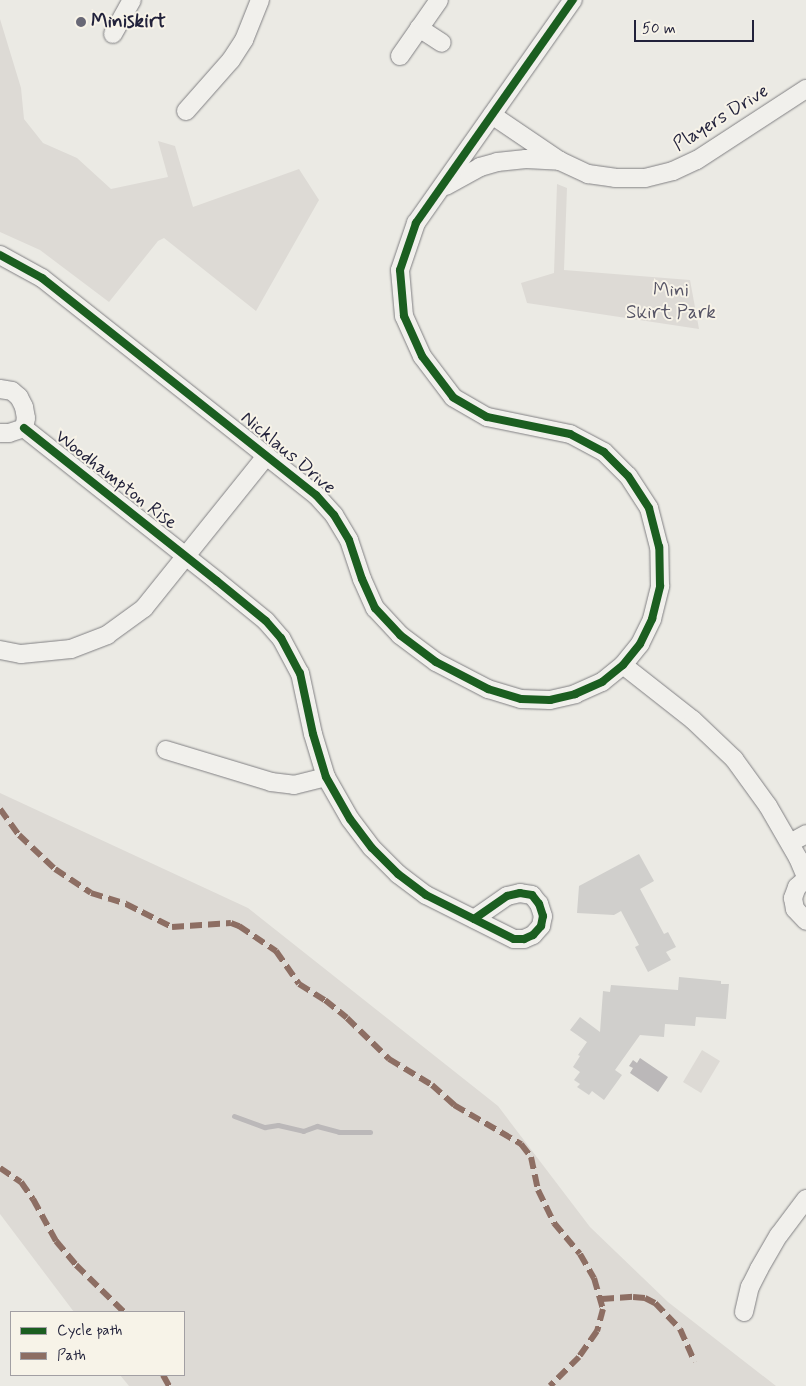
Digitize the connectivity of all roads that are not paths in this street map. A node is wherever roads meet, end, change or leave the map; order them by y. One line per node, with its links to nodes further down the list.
1 (132, 0): 6 (street)
2 (260, 0): 10 (street)
3 (438, 0): 5 (street)
4 (573, 0): 11 (street, Nicklaus Drive)
5 (419, 28): 7 (street); 8 (street)
6 (113, 34)
7 (442, 43)
8 (400, 56)
9 (806, 89): 12 (street, Players Drive)
10 (186, 111)
11 (492, 115): 12 (street, Players Drive); 13 (street, Nicklaus Drive)
12 (560, 162): 13 (street, Nicklaus Drive)
13 (440, 189): 21 (street, Nicklaus Drive)
14 (0, 255): 18 (street, Nicklaus Drive)
15 (0, 389): 16 (street)
16 (24, 428): 17 (street); 19 (street, Woodhampton Rise)
17 (0, 433)
18 (268, 455): 19 (street); 21 (street, Nicklaus Drive)
19 (187, 557): 20 (street); 23 (street, Woodhampton Rise)
20 (0, 650)
21 (623, 665): 25 (street)
22 (166, 750): 23 (street)
23 (326, 777): 27 (street, Woodhampton Rise)
24 (806, 834): 25 (street)
25 (790, 842): 26 (street)
26 (806, 878): 28 (street)
27 (474, 919)
28 (806, 920)
29 (806, 1199): 30 (street)
30 (744, 1312)

